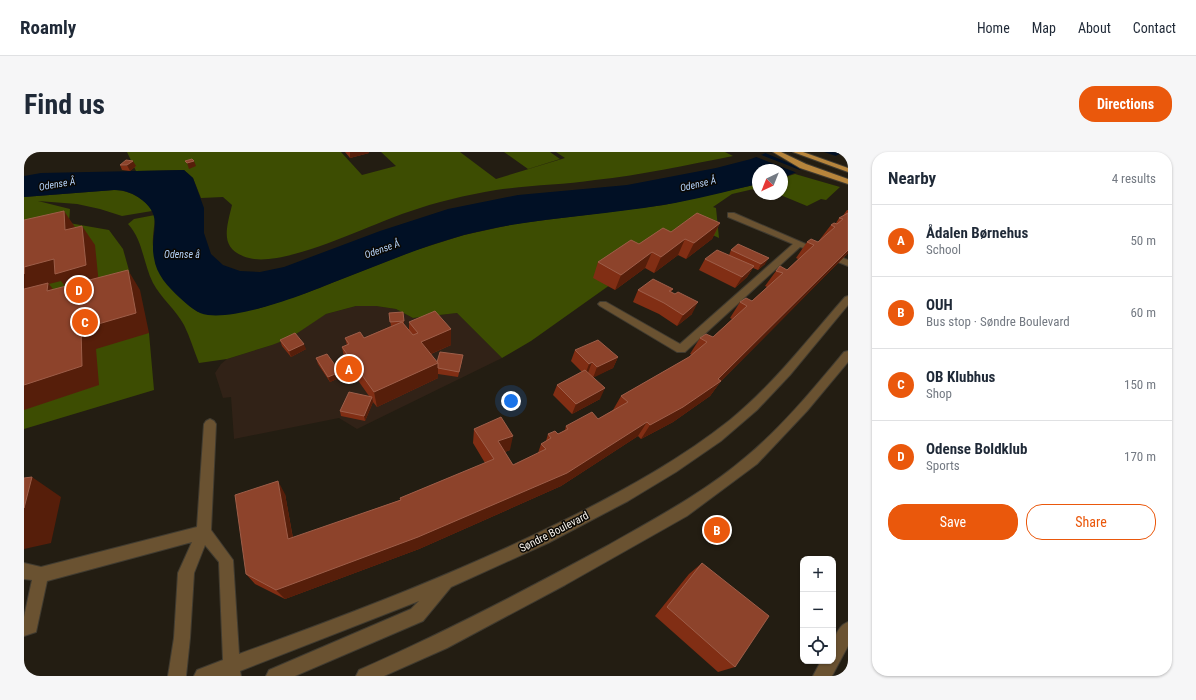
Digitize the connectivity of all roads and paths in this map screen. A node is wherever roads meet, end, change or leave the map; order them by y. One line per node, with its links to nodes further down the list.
1 (776, 152): 7 (main road)
2 (782, 152): 6 (main road)
3 (796, 152): 5 (main road)
4 (810, 152): 5 (main road)
5 (846, 167)
6 (848, 176)
7 (848, 182)
8 (731, 215): 9 (street)
9 (799, 243): 10 (street); 12 (street)
10 (815, 250)
11 (848, 299): 18 (street, Søndre Boulevard)
12 (603, 304)
13 (848, 355): 27 (street)
14 (210, 424): 15 (street)
15 (204, 532): 17 (street); 23 (street); 24 (street)
16 (24, 571): 17 (street)
17 (41, 575): 19 (street)
18 (447, 582): 23 (street, Søndre Boulevard); 26 (street)
19 (24, 628)
20 (848, 630): 21 (street)
21 (836, 652)
22 (829, 664): 28 (street)
23 (228, 672): 25 (street, Søndre Boulevard)
24 (177, 676)
25 (203, 676)
26 (275, 676)
27 (365, 676)
28 (822, 676)

